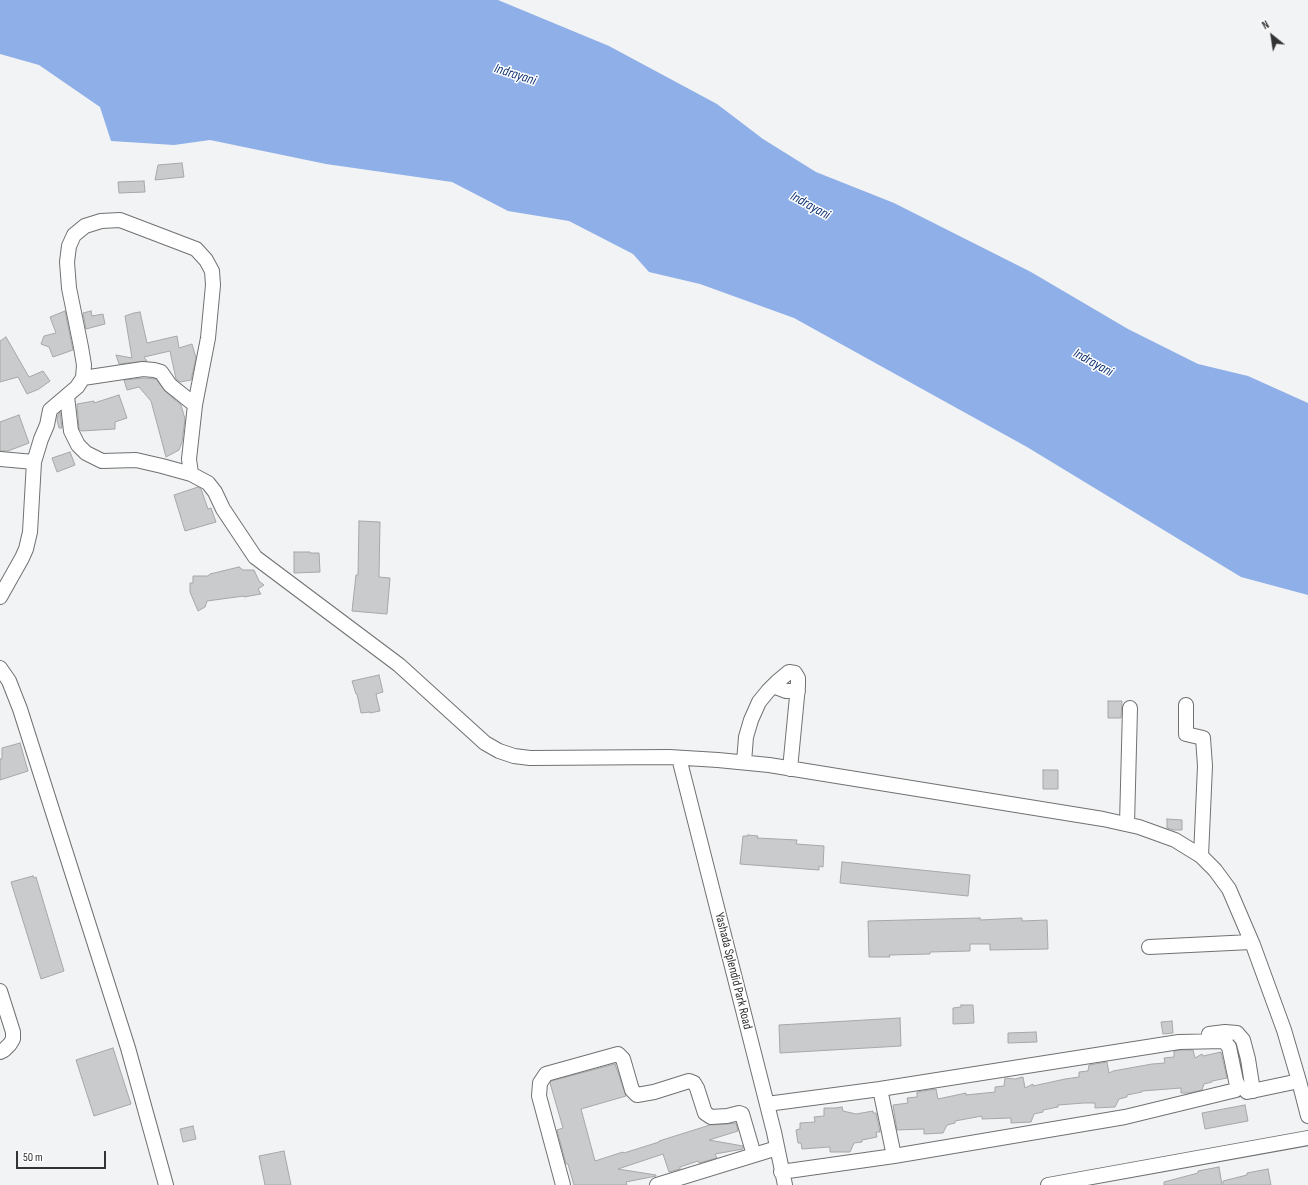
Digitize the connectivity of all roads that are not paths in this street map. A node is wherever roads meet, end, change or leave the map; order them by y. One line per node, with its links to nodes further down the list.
1 (83, 378): 2 (street); 3 (street); 3 (street)
2 (67, 396): 5 (street); 6 (street)
3 (195, 405): 6 (street)
4 (0, 459): 5 (street)
5 (34, 462): 7 (street)
6 (191, 474): 11 (street)
7 (0, 597)
8 (0, 668): 30 (street)
9 (1186, 705): 15 (street)
10 (1130, 708): 14 (street)
11 (679, 758): 12 (street); 23 (street, Yashada Splendid Park Road)
12 (744, 762): 13 (street); 13 (street)
13 (790, 769): 14 (street)
14 (1127, 824): 15 (street)
15 (1201, 856): 16 (street)
16 (1251, 942): 17 (street); 21 (street)
17 (1149, 947)
18 (0, 991): 20 (street)
19 (1179, 1042): 21 (street); 22 (street); 28 (street)
20 (0, 1052)
21 (1299, 1081): 24 (street)
22 (880, 1089): 23 (street); 28 (street)
23 (767, 1104): 26 (street, Yashada Splendid Park Road)
24 (1308, 1116)
25 (1308, 1138): 33 (street)
26 (777, 1148): 27 (street); 29 (street, Yashada Splendid Park Road)
27 (754, 1154): 31 (street); 32 (street)
28 (894, 1156): 29 (street)
29 (783, 1178)
30 (166, 1185)
31 (563, 1185)
32 (657, 1185)
33 (1048, 1185)

